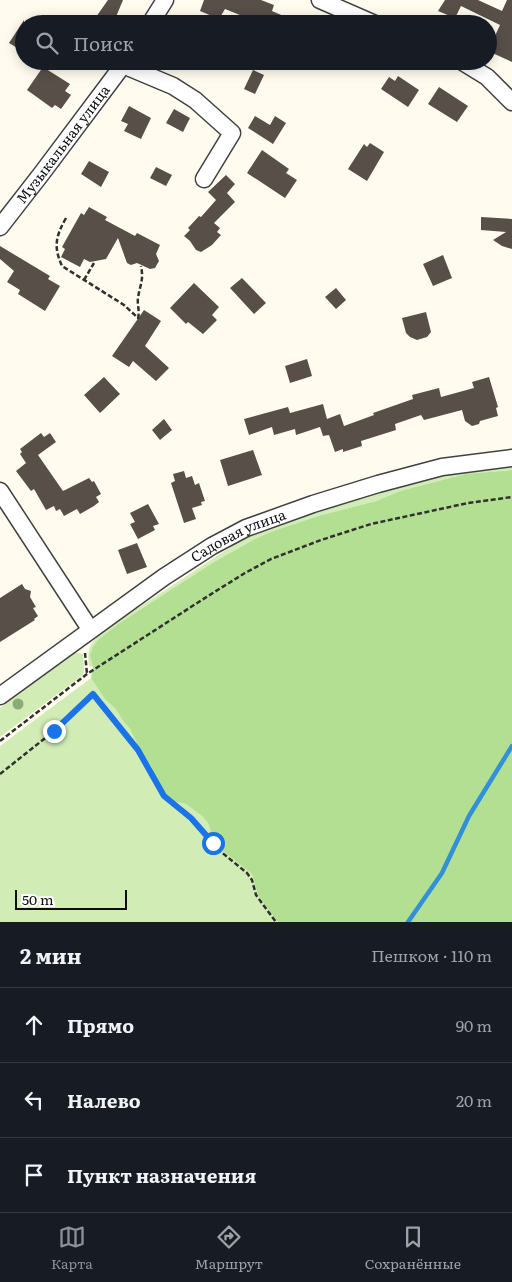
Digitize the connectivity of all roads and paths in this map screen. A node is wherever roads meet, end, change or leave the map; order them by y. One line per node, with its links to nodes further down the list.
1 (165, 0): 3 (street)
2 (320, 0): 4 (street)
3 (156, 15)
4 (354, 15)
5 (120, 70): 11 (street, Музыкальная улица)
6 (140, 70): 9 (street)
7 (476, 70): 8 (street)
8 (512, 102)
9 (204, 179)
10 (66, 218): 14 (path)
11 (0, 227)
12 (94, 262): 14 (path)
13 (141, 266): 14 (path)
14 (84, 280)
15 (512, 458): 18 (street, Садовая улица)
16 (0, 491): 18 (street)
17 (512, 497): 20 (path)
18 (90, 630): 19 (street, Садовая улица)
19 (0, 696)
20 (0, 741)
21 (0, 774): 22 (path)
22 (276, 922)

